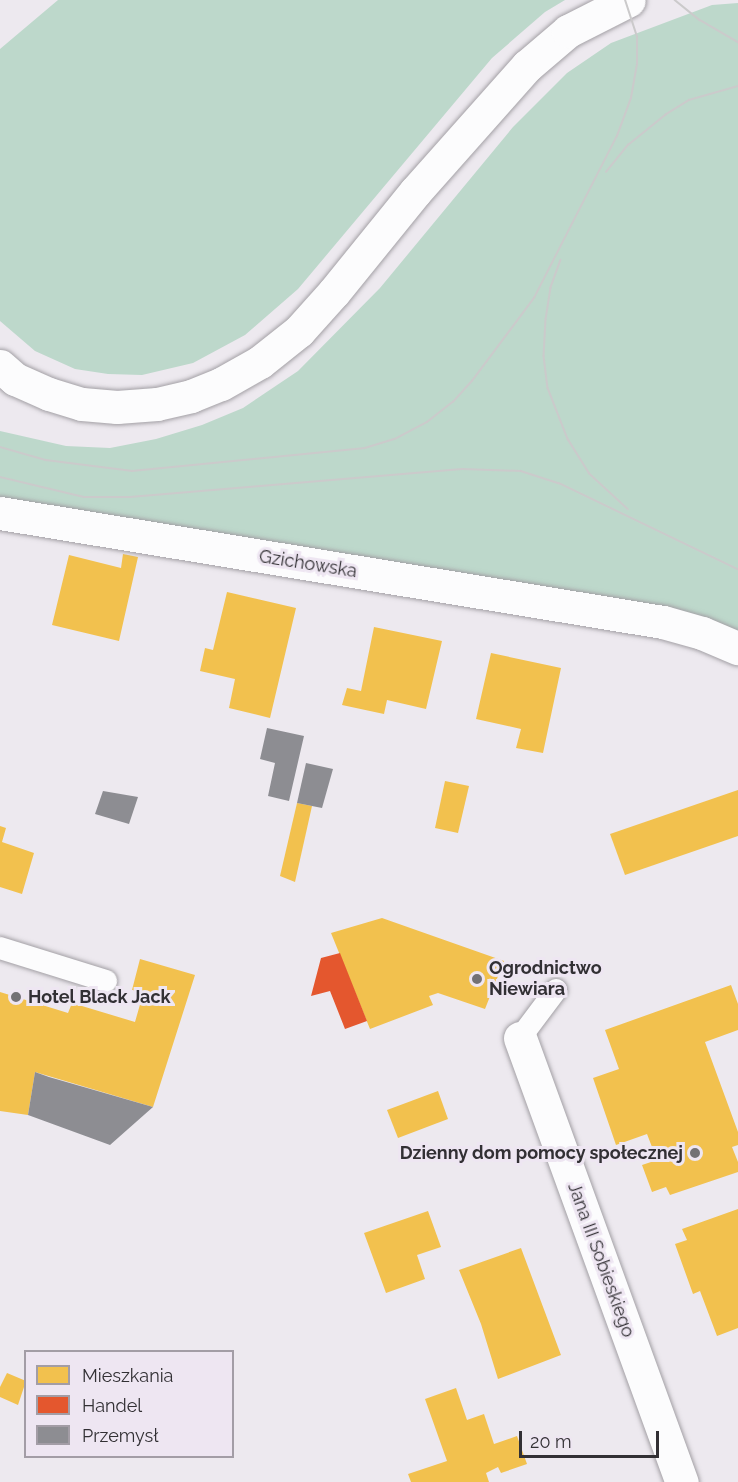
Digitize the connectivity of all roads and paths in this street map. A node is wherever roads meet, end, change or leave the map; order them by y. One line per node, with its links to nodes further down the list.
1 (629, 0): 2 (street)
2 (5, 376)
3 (0, 513): 4 (street, Gzichowska)
4 (738, 648)
5 (0, 948): 6 (lane)
6 (106, 981)
7 (556, 990): 8 (lane)
8 (520, 1038): 9 (street, Jana III Sobieskiego)
9 (682, 1482)

